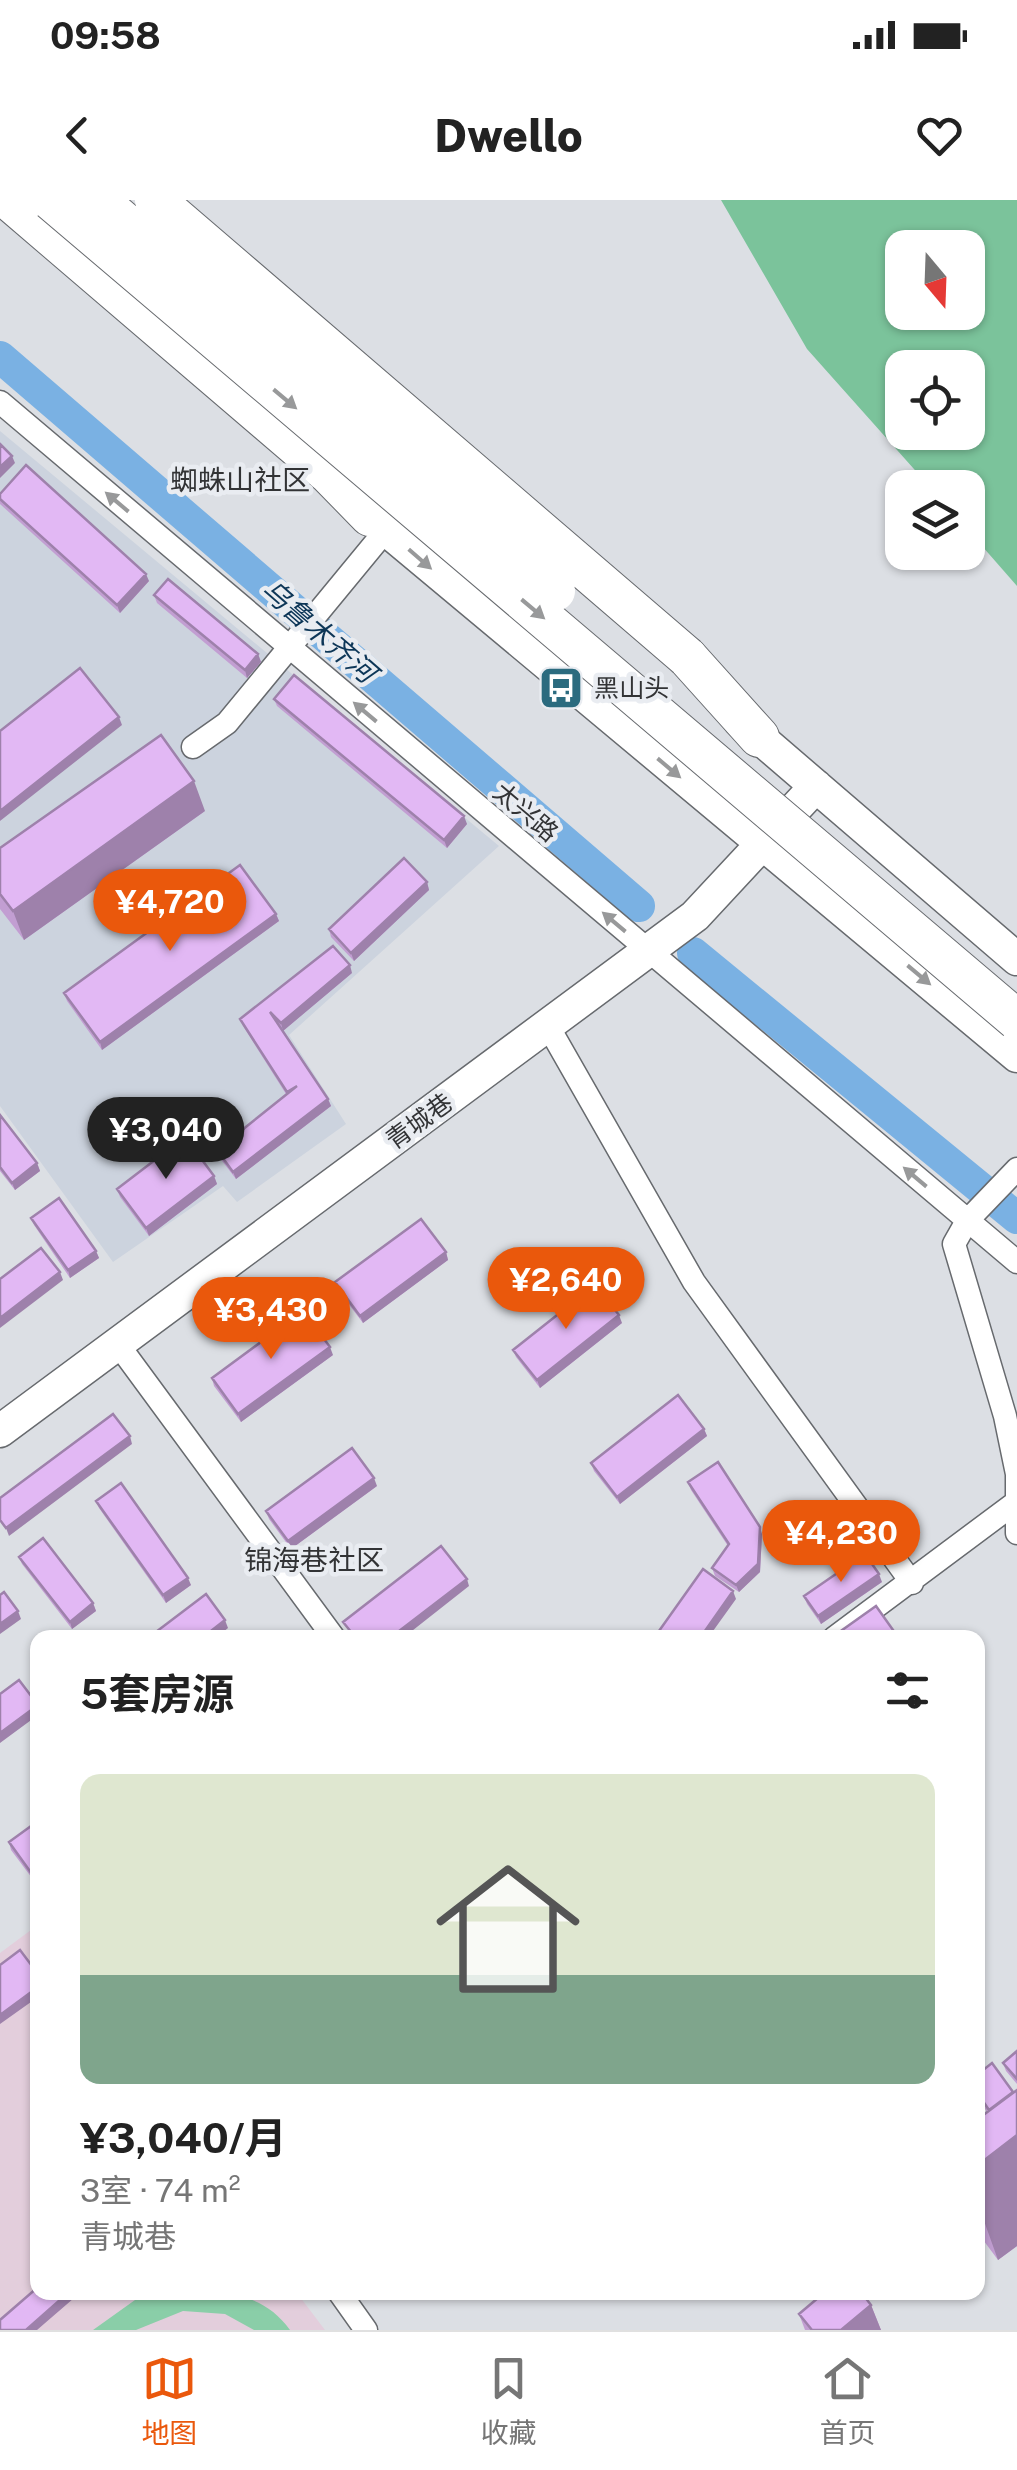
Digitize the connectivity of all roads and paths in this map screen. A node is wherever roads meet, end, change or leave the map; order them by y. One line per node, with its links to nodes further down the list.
1 (0, 200): 9 (main road)
2 (9, 200): 9 (highway)
3 (51, 200): 18 (highway, one-way to 18, bridge)
4 (98, 200): 17 (highway, bridge)
5 (132, 200): 7 (main road)
6 (196, 200): 7 (street)
7 (160, 215): 11 (main road); 11 (highway, bridge)
8 (0, 402): 10 (street, 太兴路, one-way to 8)
9 (378, 523): 10 (street); 14 (main road, one-way to 14)
10 (293, 642): 12 (street); 15 (street, 太兴路, one-way to 10)
11 (759, 737): 13 (main road)
12 (194, 747)
13 (816, 786): 14 (main road, 青城巷); 16 (main road)
14 (763, 846): 15 (main road, 青城巷); 20 (main road, one-way to 20)
15 (649, 952): 19 (main road, 青城巷); 22 (street, 太兴路, one-way to 15)
16 (1017, 959)
17 (1017, 987)
18 (1017, 1020)
19 (548, 1026): 24 (main road, 青城巷); 28 (street)
20 (1017, 1056)
21 (1017, 1169): 22 (street)
22 (982, 1206): 23 (street, 太兴路); 26 (street)
23 (1017, 1262)
24 (117, 1343): 25 (main road, 青城巷); 29 (street)
25 (0, 1431)
26 (1015, 1503): 27 (street); 28 (street)
27 (1017, 1533)
28 (912, 1583): 30 (street)
29 (328, 1630)
30 (845, 1630)
31 (344, 2300): 32 (street)
32 (366, 2330)

